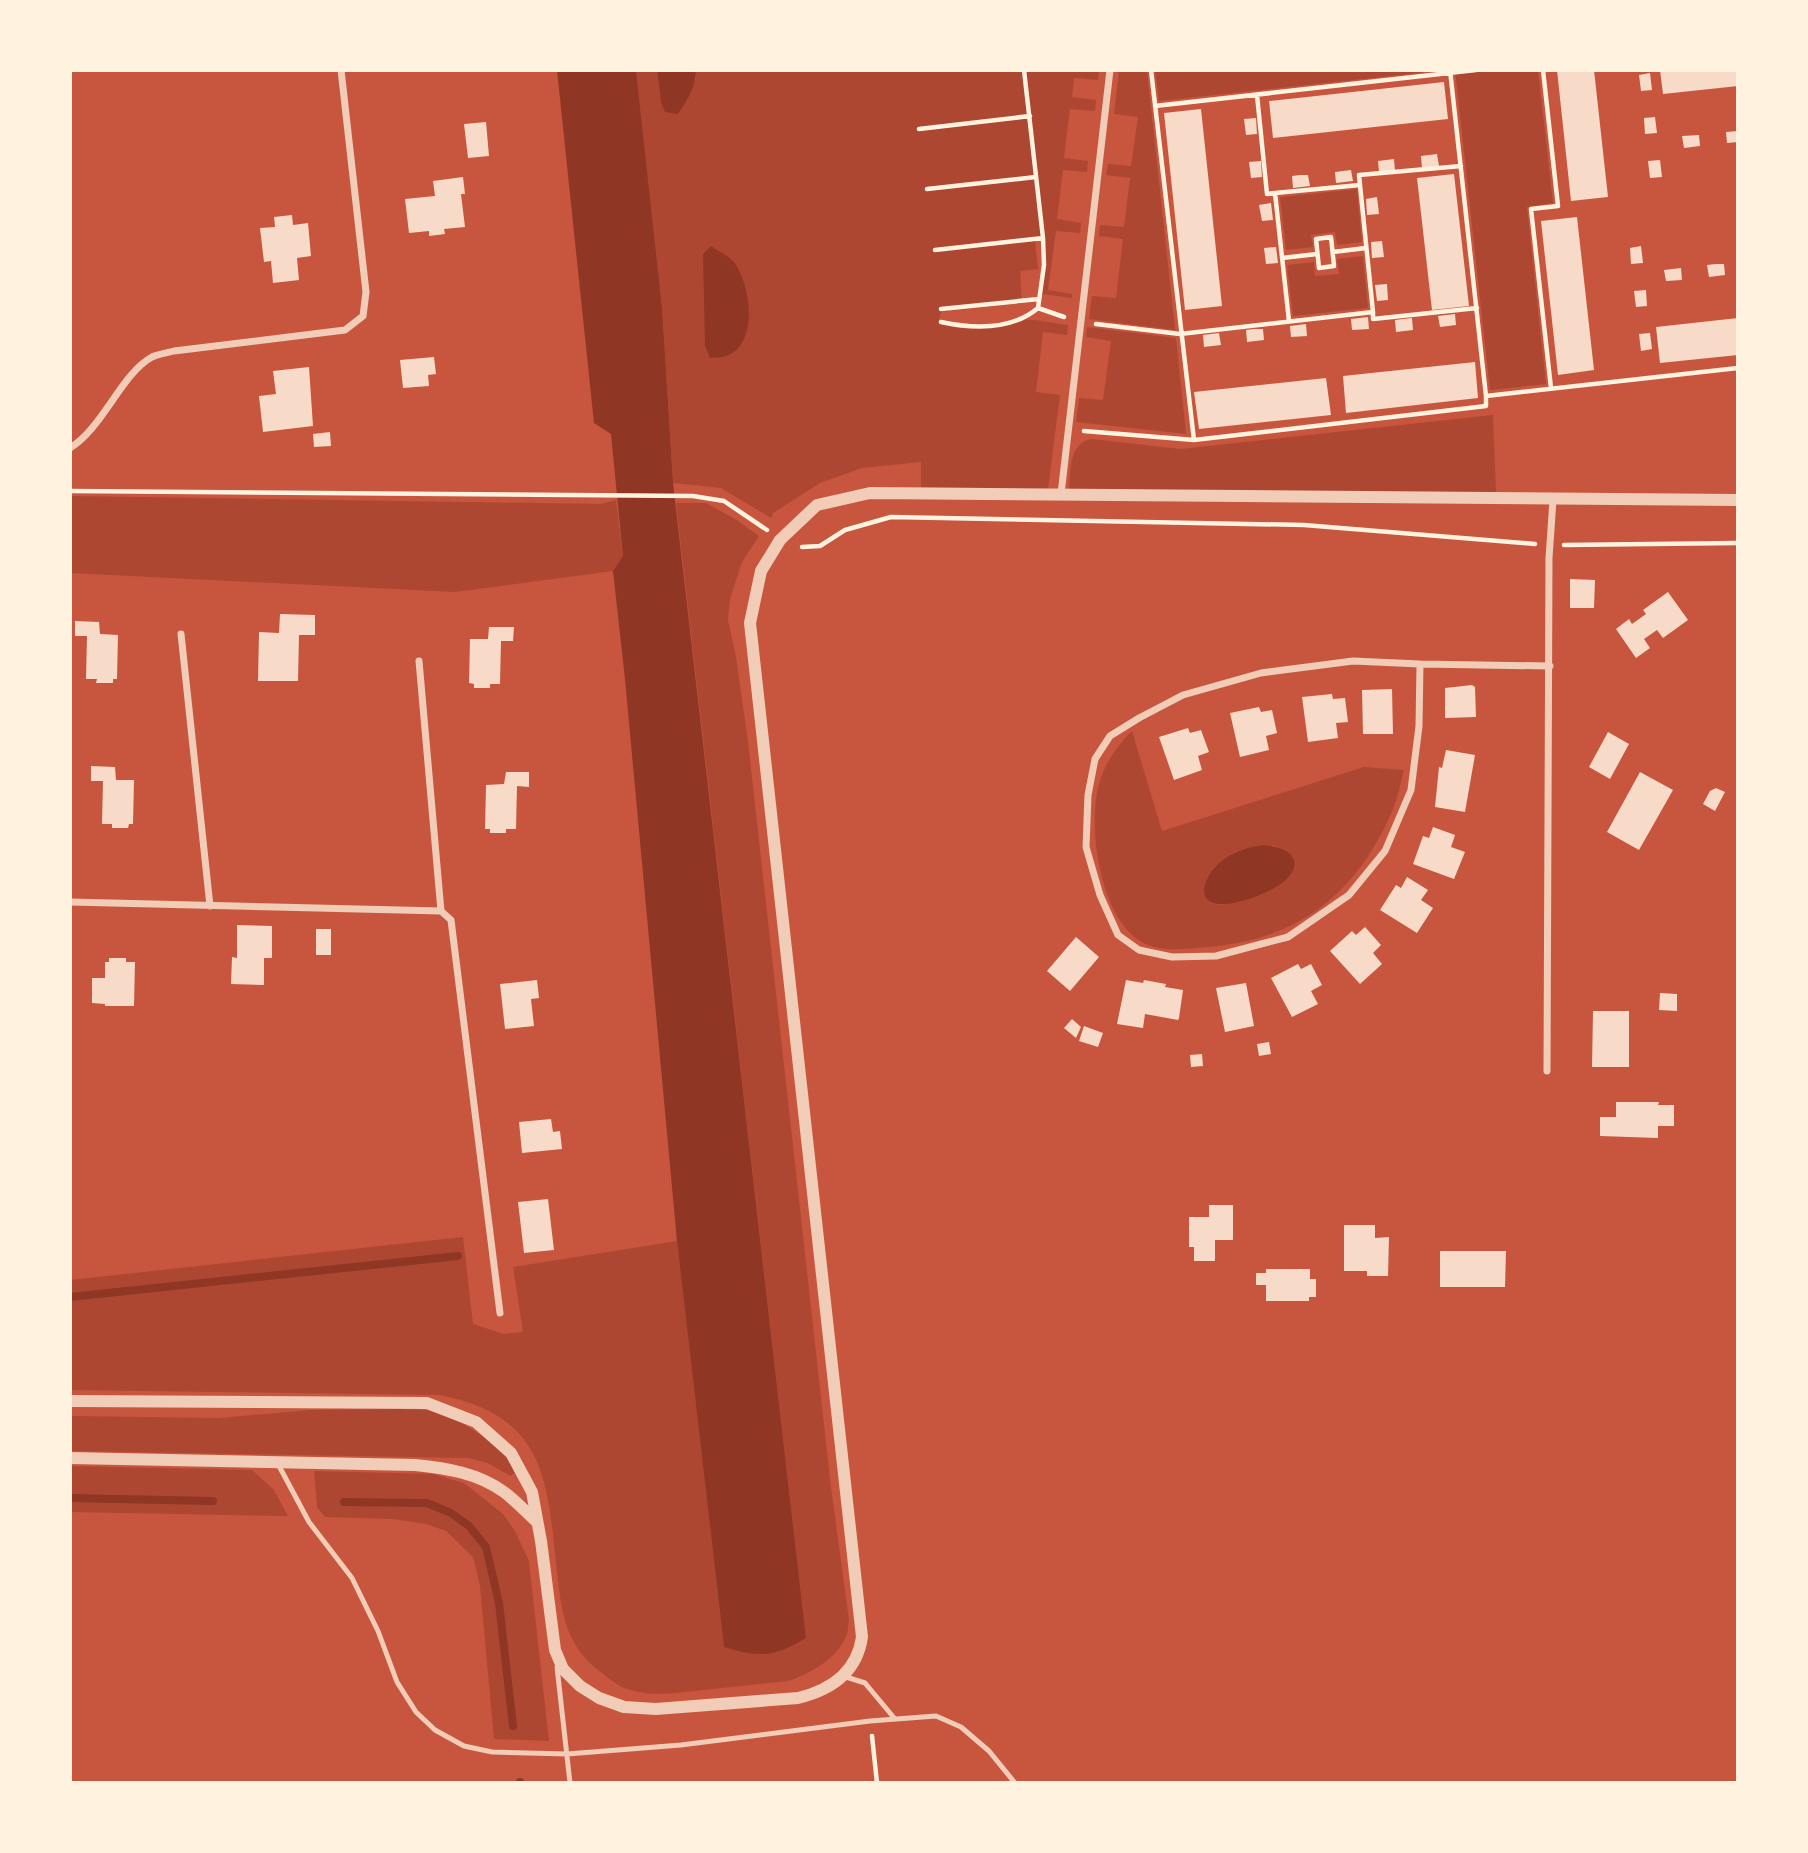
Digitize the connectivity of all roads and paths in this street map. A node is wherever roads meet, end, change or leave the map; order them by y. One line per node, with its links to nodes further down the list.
1 (341, 70): 37 (street)
2 (1024, 70): 10 (path)
3 (1110, 70): 30 (street)
4 (1151, 70): 9 (path)
5 (1476, 70): 7 (path)
6 (1543, 70): 33 (path)
7 (1451, 71): 8 (path); 12 (path)
8 (1257, 95): 9 (path); 16 (path)
9 (1155, 106): 31 (path)
10 (1030, 116): 11 (path); 13 (path)
11 (919, 129)
12 (1461, 166): 14 (path); 25 (path)
13 (1036, 177): 15 (path); 17 (path)
14 (1360, 185): 16 (path); 18 (path)
15 (927, 189)
16 (1275, 193): 22 (path)
17 (1043, 238): 19 (path); 23 (path)
18 (1366, 248): 20 (path); 27 (path)
19 (935, 250)
20 (1333, 252): 21 (path); 21 (path)
21 (1317, 254): 22 (path)
22 (1282, 258): 28 (path)
23 (1039, 299): 24 (path); 26 (path)
24 (1038, 307): 29 (path); 30 (path)
25 (1477, 308): 27 (path); 34 (path)
26 (941, 309)
27 (1373, 312): 28 (path)
28 (1289, 321): 31 (path)
29 (941, 322)
30 (1079, 322): 31 (path); 35 (street)
31 (1180, 334): 36 (path)
32 (1738, 368): 33 (path)
33 (1551, 388): 34 (path)
34 (1486, 396): 36 (path)
35 (1067, 430): 36 (path); 39 (street)
36 (1194, 440)
37 (70, 448)
38 (70, 491): 42 (path)
39 (1061, 494): 40 (street); 42 (street)
40 (1553, 500): 41 (street); 44 (street)
41 (1738, 500)
42 (780, 540): 44 (path); 59 (street)
43 (1738, 543): 44 (path)
44 (1550, 545): 48 (street)
45 (181, 634): 50 (street)
46 (419, 661): 51 (street)
47 (1420, 664): 47 (street); 48 (street)
48 (1550, 666): 52 (street)
49 (70, 902): 50 (street)
50 (210, 905): 51 (street)
51 (441, 911): 53 (street)
52 (1547, 1071)
53 (500, 1313)
54 (70, 1401): 57 (street)
55 (70, 1458): 56 (street)
56 (278, 1462): 57 (street); 61 (lane)
57 (537, 1522): 58 (street)
58 (555, 1650): 59 (street); 61 (lane)
59 (844, 1676): 60 (lane)
60 (895, 1719): 61 (lane); 63 (lane)
61 (567, 1754): 62 (lane)
62 (570, 1783)
63 (1015, 1783)

